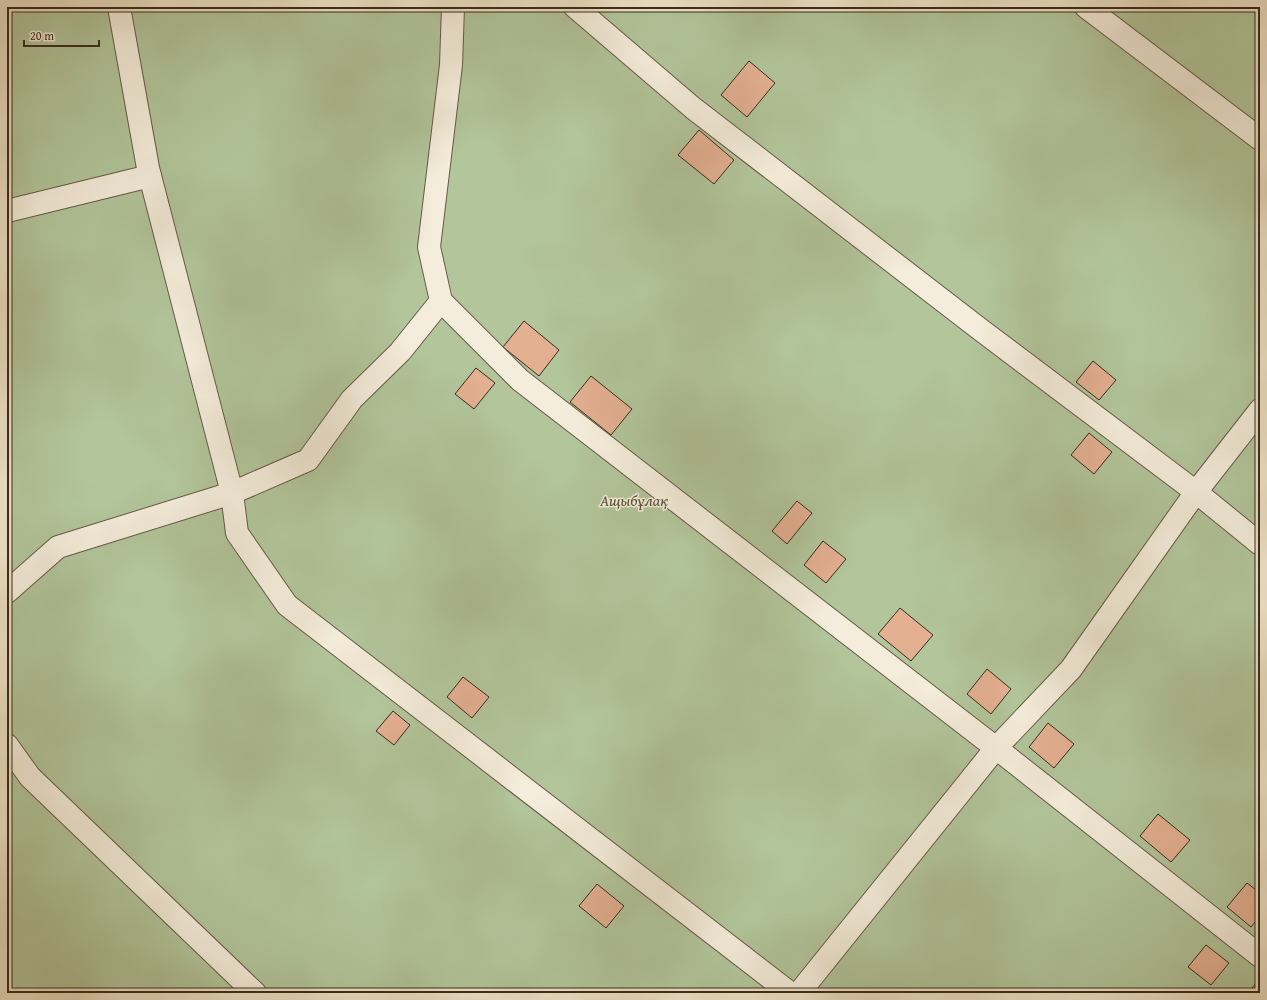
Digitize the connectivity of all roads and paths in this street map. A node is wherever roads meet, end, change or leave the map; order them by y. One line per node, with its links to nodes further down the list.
1 (119, 7): 6 (street)
2 (453, 7): 8 (street)
3 (575, 7): 10 (street)
4 (1086, 7): 5 (street)
5 (1260, 140)
6 (150, 176): 7 (street); 11 (street)
7 (7, 210)
8 (441, 301): 11 (street); 15 (street)
9 (1260, 410): 10 (street)
10 (1196, 492): 12 (street); 15 (street)
11 (232, 493): 13 (street); 18 (street)
12 (1260, 544)
13 (7, 592)
14 (7, 746): 17 (street)
15 (996, 748): 16 (street); 19 (street)
16 (1260, 956)
17 (255, 993)
18 (790, 993)
19 (799, 993)

